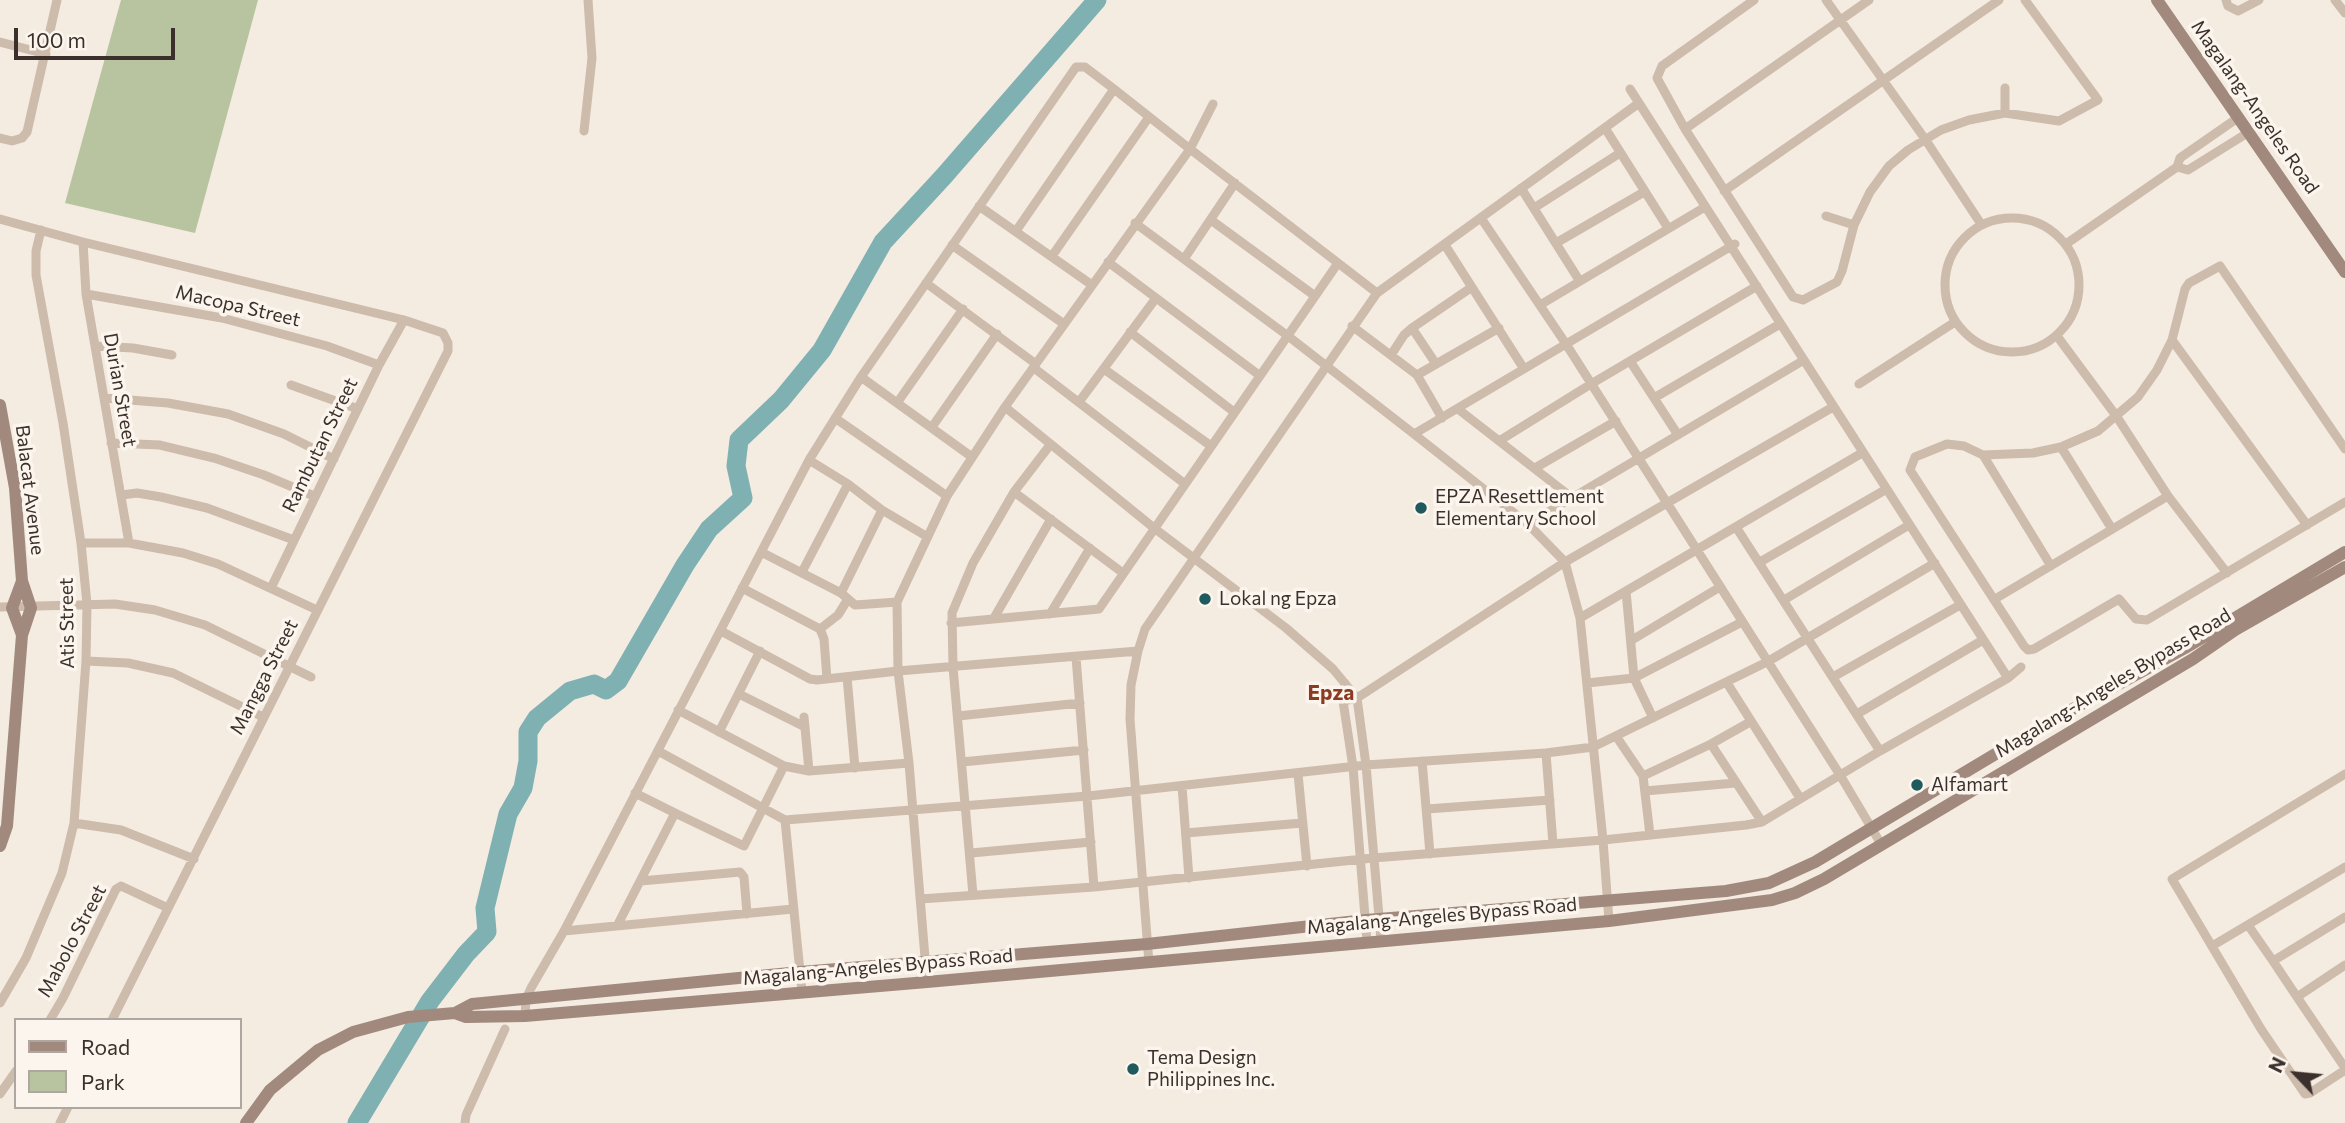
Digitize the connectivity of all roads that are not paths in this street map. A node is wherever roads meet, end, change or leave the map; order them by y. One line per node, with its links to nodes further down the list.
1 (57, 0): 15 (street)
2 (588, 0): 27 (street)
3 (1754, 0): 26 (street)
4 (1826, 0): 13 (street)
5 (1869, 0): 13 (street)
6 (1999, 0): 16 (street)
7 (2025, 0): 22 (street)
8 (2157, 0): 24 (street, Magalang-Angeles Road)
9 (2226, 0): 10 (street)
10 (2259, 0)
11 (2336, 0): 12 (street)
12 (2345, 13)
13 (1840, 20): 16 (street); 26 (street)
14 (0, 42): 15 (street)
15 (46, 54): 29 (street)
16 (1882, 80): 30 (street); 36 (street)
17 (2005, 88): 22 (street)
18 (1115, 89): 23 (street); 38 (street); 50 (street)
19 (1630, 89): 20 (street)
20 (1639, 103): 25 (street); 39 (street)
21 (1213, 104): 31 (street)
22 (2005, 114): 30 (street)
23 (1149, 117): 31 (street); 57 (street)
24 (2239, 117): 28 (street, Magalang-Angeles Road); 33 (street)
25 (1605, 128): 32 (street); 35 (street)
26 (1685, 129): 36 (street)
27 (583, 131)
28 (2249, 132): 33 (street); 61 (street, Magalang-Angeles Road)
29 (0, 138)
30 (1925, 139): 46 (street); 47 (street)
31 (1190, 149): 34 (street); 45 (street)
32 (1620, 153): 37 (street); 40 (street)
33 (2177, 167): 53 (street)
34 (1235, 183): 44 (street); 60 (street)
35 (1521, 188): 40 (street); 42 (street)
36 (1724, 191): 47 (street)
37 (1644, 192): 48 (street); 52 (street)
38 (979, 206): 50 (street); 54 (street)
39 (1705, 206): 48 (street); 56 (street)
40 (1534, 208): 52 (street)
41 (1826, 216): 47 (street)
42 (1481, 218): 55 (street); 71 (street)
43 (0, 219): 49 (street)
44 (1211, 220): 58 (street); 69 (street)
45 (1135, 223): 58 (street); 59 (street)
46 (1981, 224): 53 (street); 74 (street)
47 (1854, 225)
48 (1668, 228): 62 (street)
49 (41, 230): 51 (street); 154 (street, Atis Street)
50 (1016, 231): 57 (street)
51 (83, 242): 68 (street, Durian Street); 73 (street)
52 (1556, 243): 62 (street)
53 (2066, 244): 83 (street)
54 (952, 245): 63 (street); 75 (street)
55 (1445, 245): 66 (street); 67 (street)
56 (1733, 245): 65 (street); 85 (street)
57 (1052, 256): 64 (street)
58 (1184, 259): 82 (street)
59 (1108, 262): 64 (street); 70 (street)
60 (1338, 264): 67 (street); 69 (street)
61 (2345, 272)
62 (1578, 280): 71 (street)
63 (926, 283): 72 (street); 99 (street)
64 (1092, 285): 75 (street)
65 (1757, 286): 76 (street); 90 (street)
66 (1472, 287): 78 (street); 79 (street)
67 (1377, 293): 77 (street)
68 (86, 294): 86 (street, Durian Street); 92 (street, Macopa Street)
69 (1315, 296): 82 (street)
70 (1156, 298): 80 (street); 97 (street)
71 (1540, 305): 85 (street)
72 (963, 309): 81 (street); 106 (street)
73 (404, 320): 92 (street, Rambutan Street); 182 (street, Mangga Street)
74 (1955, 322): 83 (street); 101 (street)
75 (1064, 324): 94 (street)
76 (1780, 324): 89 (street); 104 (street)
77 (1352, 326): 88 (street); 93 (street)
78 (1412, 328): 88 (street); 91 (street)
79 (1499, 328): 91 (street); 96 (street)
80 (1130, 332): 95 (street); 112 (street)
81 (997, 334): 94 (street); 117 (street)
82 (1288, 336): 93 (street); 97 (street)
83 (2057, 336): 113 (street)
84 (2172, 340): 113 (street); 125 (street); 148 (street)
85 (1566, 344): 96 (street); 100 (street)
86 (95, 346): 87 (street); 103 (street, Durian Street)
87 (172, 355)
88 (1391, 355): 98 (street)
89 (1804, 360): 109 (street); 119 (street)
90 (1630, 361): 100 (street); 104 (street)
91 (1436, 364): 98 (street)
92 (379, 365): 110 (street, Rambutan Street)
93 (1325, 365): 118 (street); 160 (street)
94 (1035, 366): 105 (street); 108 (street)
95 (1104, 369): 105 (street); 123 (street)
96 (1524, 369): 111 (street)
97 (1259, 375): 112 (street)
98 (1417, 375): 115 (street)
99 (860, 377): 106 (street); 114 (street)
100 (1591, 384): 116 (street); 120 (street)
101 (1858, 384)
102 (291, 385): 110 (street)
103 (104, 398): 121 (street, Durian Street); 130 (street)
104 (1654, 398): 119 (street)
105 (1079, 402): 134 (street)
106 (897, 403): 117 (street)
107 (0, 405): 169 (street, Balacat Avenue)
108 (1004, 407): 122 (street); 128 (street)
109 (1833, 407): 126 (street); 143 (street)
110 (358, 409): 130 (street, Rambutan Street)
111 (1458, 409): 115 (street); 120 (street)
112 (1234, 412): 123 (street)
113 (2117, 416): 124 (street); 140 (street)
114 (835, 418): 131 (street); 139 (street)
115 (1442, 418): 118 (street)
116 (1616, 422): 129 (street); 132 (street)
117 (932, 427): 128 (street)
118 (1414, 433): 146 (street)
119 (1678, 435): 129 (street)
120 (1499, 441): 132 (street)
121 (111, 443): 137 (street, Durian Street); 138 (street)
122 (1050, 445): 136 (street); 150 (street)
123 (1212, 446): 134 (street)
124 (2061, 447): 127 (street); 151 (street)
125 (2345, 449)
126 (1862, 453): 135 (street); 149 (street)
127 (1983, 455): 164 (street); 175 (street)
128 (972, 457): 139 (street)
129 (1639, 458): 141 (street); 143 (street)
130 (334, 460): 138 (street, Rambutan Street)
131 (809, 460): 133 (street); 158 (street)
132 (1535, 468): 141 (street)
133 (848, 484): 144 (street); 166 (street)
134 (1185, 484): 150 (street)
135 (1885, 490): 147 (street); 162 (street)
136 (1014, 492): 145 (street); 187 (street)
137 (122, 495): 153 (street); 155 (street, Durian Street)
138 (314, 496): 153 (street, Rambutan Street)
139 (947, 496): 152 (street)
140 (2168, 496): 151 (street); 168 (street)
141 (1572, 497): 146 (street)
142 (2345, 502): 148 (street)
143 (1667, 503): 157 (street); 161 (street)
144 (882, 510): 152 (street); 174 (street)
145 (1051, 519): 156 (street); 184 (street)
146 (1528, 524): 161 (street)
147 (1909, 525): 163 (street); 176 (street)
148 (2307, 526): 168 (street)
149 (1736, 527): 157 (street); 162 (street)
150 (1154, 528): 160 (street); 167 (street)
151 (2112, 529): 164 (street)
152 (926, 536): 177 (street)
153 (293, 540): 171 (street, Rambutan Street)
154 (81, 543): 155 (street); 178 (street, Atis Street)
155 (130, 543): 171 (street)
156 (1090, 548): 167 (street); 183 (street)
157 (1696, 550): 170 (street); 173 (street)
158 (761, 552): 166 (street); 172 (street)
159 (2345, 552): 259 (street, Magalang-Angeles Bypass Road)
160 (1194, 558): 195 (street); 209 (street)
161 (1565, 562): 185 (street); 213 (street)
162 (1760, 562): 176 (street)
163 (1935, 563): 179 (street); 191 (street)
164 (2051, 566): 175 (street)
165 (2345, 567): 265 (street, Magalang-Angeles Bypass Road)
166 (802, 572): 174 (street)
167 (1124, 573): 183 (street)
168 (2227, 573): 175 (street)
169 (22, 580): 180 (street, Balacat Avenue); 181 (street, Balacat Avenue)
170 (1720, 587): 186 (street); 192 (street)
171 (271, 588): 182 (street)
172 (742, 588): 188 (street); 189 (street)
173 (1626, 591): 185 (street); 192 (street)
174 (844, 596): 177 (street); 188 (street)
175 (1995, 599)
176 (1784, 600): 191 (street)
177 (897, 602): 202 (street)
178 (87, 604): 181 (street); 197 (street, Atis Street); 199 (street)
179 (1959, 605): 193 (street); 205 (street)
180 (6, 608): 181 (street); 190 (street)
181 (31, 608): 190 (street)
182 (317, 610): 199 (street, Mangga Street)
183 (1050, 614): 184 (street)
184 (994, 618): 187 (street)
185 (1580, 618): 210 (street)
186 (1742, 622): 198 (street); 206 (street)
187 (951, 623): 200 (street)
188 (820, 629): 208 (street)
189 (720, 631): 194 (street); 216 (street)
190 (22, 635): 266 (street)
191 (1808, 638): 198 (street); 205 (street)
192 (1632, 640): 206 (street)
193 (1983, 640): 207 (street); 217 (street)
194 (760, 651): 208 (street); 212 (street)
195 (1138, 651): 196 (street); 244 (street)
196 (1076, 657): 200 (street); 215 (street)
197 (86, 661): 219 (street); 256 (street, Atis Street)
198 (1767, 662): 211 (street); 240 (street)
199 (289, 666): 203 (street); 219 (street, Mangga Street)
200 (953, 667): 202 (street); 218 (street)
201 (2021, 667): 207 (street)
202 (898, 671): 204 (street); 232 (street)
203 (311, 677)
204 (847, 677): 208 (street); 236 (street)
205 (1833, 677): 217 (street)
206 (1634, 678): 210 (street); 220 (street)
207 (2008, 678): 228 (street)
208 (827, 679)
209 (1345, 683): 213 (street); 214 (street)
210 (1587, 683): 225 (street)
211 (1727, 683): 220 (street); 221 (street)
212 (739, 694): 222 (street); 237 (street)
213 (1357, 698): 214 (street); 233 (street)
214 (1343, 701): 235 (street)
215 (1080, 703): 218 (street); 226 (street)
216 (677, 710): 222 (street); 227 (street)
217 (1857, 713): 228 (street)
218 (958, 716): 231 (street)
219 (263, 717): 270 (street, Mangga Street)
220 (1653, 718): 223 (street)
221 (1750, 722): 224 (street); 248 (street)
222 (719, 732): 234 (street)
223 (1616, 736): 225 (street); 241 (street)
224 (1711, 744): 241 (street); 242 (street)
225 (1593, 747): 229 (street); 262 (street)
226 (1084, 750): 231 (street); 247 (street)
227 (658, 751): 246 (street); 251 (street)
228 (1880, 751): 240 (street)
229 (1546, 753): 230 (street); 249 (street)
230 (1423, 761): 233 (street); 253 (street)
231 (962, 762): 250 (street)
232 (909, 763): 236 (street); 252 (street)
233 (1366, 765): 235 (street); 269 (street)
234 (784, 766): 237 (street); 251 (street)
235 (1353, 767): 238 (street); 271 (street)
236 (855, 768): 237 (street)
237 (809, 771)
238 (1298, 774): 243 (street); 258 (street)
239 (2345, 774): 294 (street)
240 (1840, 775): 248 (street); 259 (street)
241 (1643, 776): 245 (street)
242 (1735, 783): 245 (street); 257 (street)
243 (1182, 786): 244 (street); 260 (street)
244 (1137, 790): 247 (street); 276 (street)
245 (1645, 791): 261 (street)
246 (635, 793): 254 (street); 290 (street)
247 (1088, 796): 250 (street); 263 (street)
248 (1800, 798): 257 (street)
249 (1550, 800): 253 (street); 264 (street)
250 (965, 805): 252 (street); 267 (street)
251 (763, 806): 254 (street); 255 (street)
252 (913, 808): 255 (street); 279 (street)
253 (1427, 809): 268 (street)
254 (675, 813): 275 (street)
255 (785, 820): 282 (street)
256 (74, 822): 270 (street); 304 (street, Atis Street)
257 (1762, 822): 261 (street)
258 (1302, 823): 260 (street); 272 (street)
259 (1871, 827): 265 (street); 280 (street, Magalang-Angeles Bypass Road)
260 (1186, 833): 274 (street)
261 (1650, 835): 262 (street)
262 (1603, 841): 264 (street); 280 (street)
263 (1091, 842): 267 (street); 277 (street)
264 (1553, 844): 268 (street)
265 (1881, 844): 287 (street, Magalang-Angeles Bypass Road)
266 (0, 846)
267 (971, 853): 278 (street)
268 (1430, 855): 269 (street)
269 (1373, 858): 271 (street); 285 (street)
270 (194, 859): 281 (street, Mangga Street)
271 (1361, 860): 272 (street); 286 (street)
272 (1307, 866): 274 (street)
273 (2345, 867): 288 (street)
274 (1189, 878): 276 (street)
275 (640, 881): 283 (street); 289 (street)
276 (1142, 883): 277 (street); 293 (street)
277 (1094, 887): 278 (street)
278 (973, 895): 279 (street)
279 (919, 899): 295 (street)
280 (1606, 900): 285 (street, Magalang-Angeles Bypass Road); 287 (street)
281 (168, 908): 307 (street, Mabolo Street); 308 (street, Mangga Street)
282 (793, 909): 283 (street); 299 (street)
283 (747, 914): 289 (street)
284 (2345, 917): 296 (street)
285 (1380, 919): 286 (street, Magalang-Angeles Bypass Road); 291 (street)
286 (1366, 920): 292 (street); 293 (street, Magalang-Angeles Bypass Road)
287 (1608, 921): 291 (street, Magalang-Angeles Bypass Road)
288 (2248, 925): 294 (street); 296 (street)
289 (617, 926): 290 (street)
290 (564, 930): 303 (street)
291 (1381, 940): 292 (street, Magalang-Angeles Bypass Road)
292 (1367, 942): 297 (street, Magalang-Angeles Bypass Road)
293 (1147, 944): 295 (street, Magalang-Angeles Bypass Road); 297 (street)
294 (2212, 946): 310 (street)
295 (924, 961): 299 (street, Magalang-Angeles Bypass Road); 300 (street)
296 (2273, 961): 302 (street)
297 (1149, 963): 300 (street, Magalang-Angeles Bypass Road)
298 (2345, 965): 302 (street)
299 (800, 972): 301 (street); 303 (street, Magalang-Angeles Bypass Road)
300 (927, 982): 301 (street, Magalang-Angeles Bypass Road)
301 (802, 992): 306 (street, Magalang-Angeles Bypass Road)
302 (2297, 997): 310 (street)
303 (526, 999): 305 (street, Magalang-Angeles Bypass Road); 306 (street)
304 (0, 1003)
305 (451, 1013): 306 (street, Magalang-Angeles Bypass Road); 313 (street, Magalang-Angeles Bypass Road)
306 (525, 1016)
307 (51, 1018)
308 (113, 1018)
309 (505, 1029): 314 (street)
310 (2345, 1069)
311 (14, 1074): 312 (street)
312 (0, 1094)
313 (246, 1123)
314 (465, 1123)

